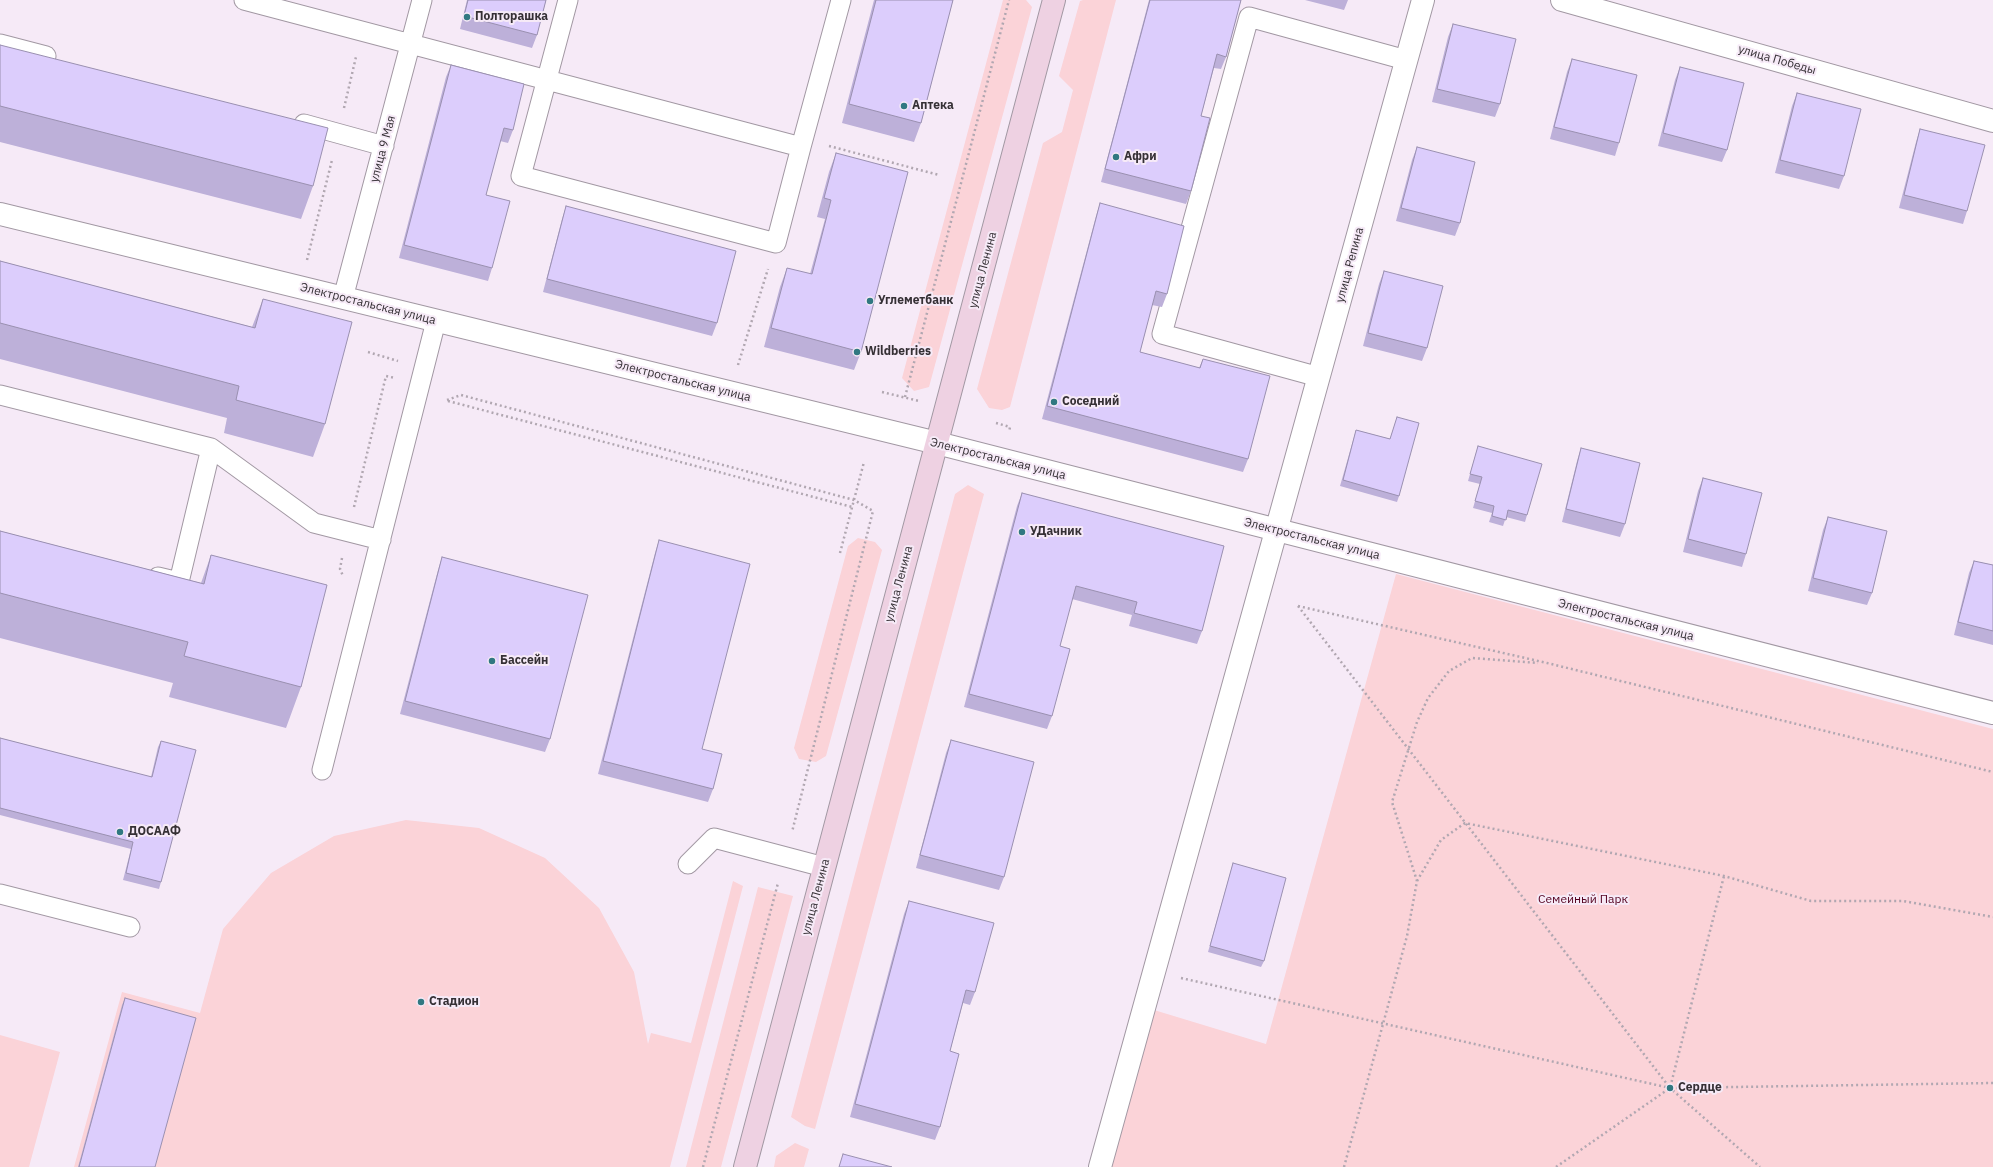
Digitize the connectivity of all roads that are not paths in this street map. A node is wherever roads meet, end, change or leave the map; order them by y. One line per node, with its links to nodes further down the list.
1 (244, 0): 9 (lane)
2 (422, 0): 9 (lane, улица 9 Мая)
3 (568, 0): 12 (lane)
4 (841, 0): 15 (lane)
5 (1054, 0): 22 (street, улица Ленина)
6 (1423, 0): 10 (street, улица Репина)
7 (1562, 0): 14 (street, улица Победы)
8 (0, 44): 11 (lane)
9 (411, 44): 12 (lane); 16 (lane, улица 9 Мая)
10 (1406, 60): 20 (street, улица Репина); 20 (lane)
11 (62, 61)
12 (547, 80): 15 (lane); 15 (lane)
13 (285, 119): 16 (lane)
14 (1993, 121)
15 (802, 143)
16 (384, 146): 18 (lane, улица 9 Мая)
17 (0, 214): 18 (street, Электростальская улица)
18 (343, 298): 19 (street, Электростальская улица)
19 (436, 321): 22 (street, Электростальская улица); 25 (lane)
20 (1319, 377): 24 (street, улица Репина)
21 (0, 395): 23 (lane)
22 (937, 443): 24 (street, Электростальская улица); 30 (street, улица Ленина)
23 (211, 448): 25 (lane); 26 (lane)
24 (1276, 530): 27 (street, Электростальская улица); 34 (street, улица Репина)
25 (380, 540): 28 (lane)
26 (140, 572)
27 (1993, 713)
28 (322, 770)
29 (688, 864): 30 (lane)
30 (824, 867): 33 (street, улица Ленина)
31 (0, 894): 32 (lane)
32 (130, 926)
33 (745, 1167)
34 (1100, 1167)

